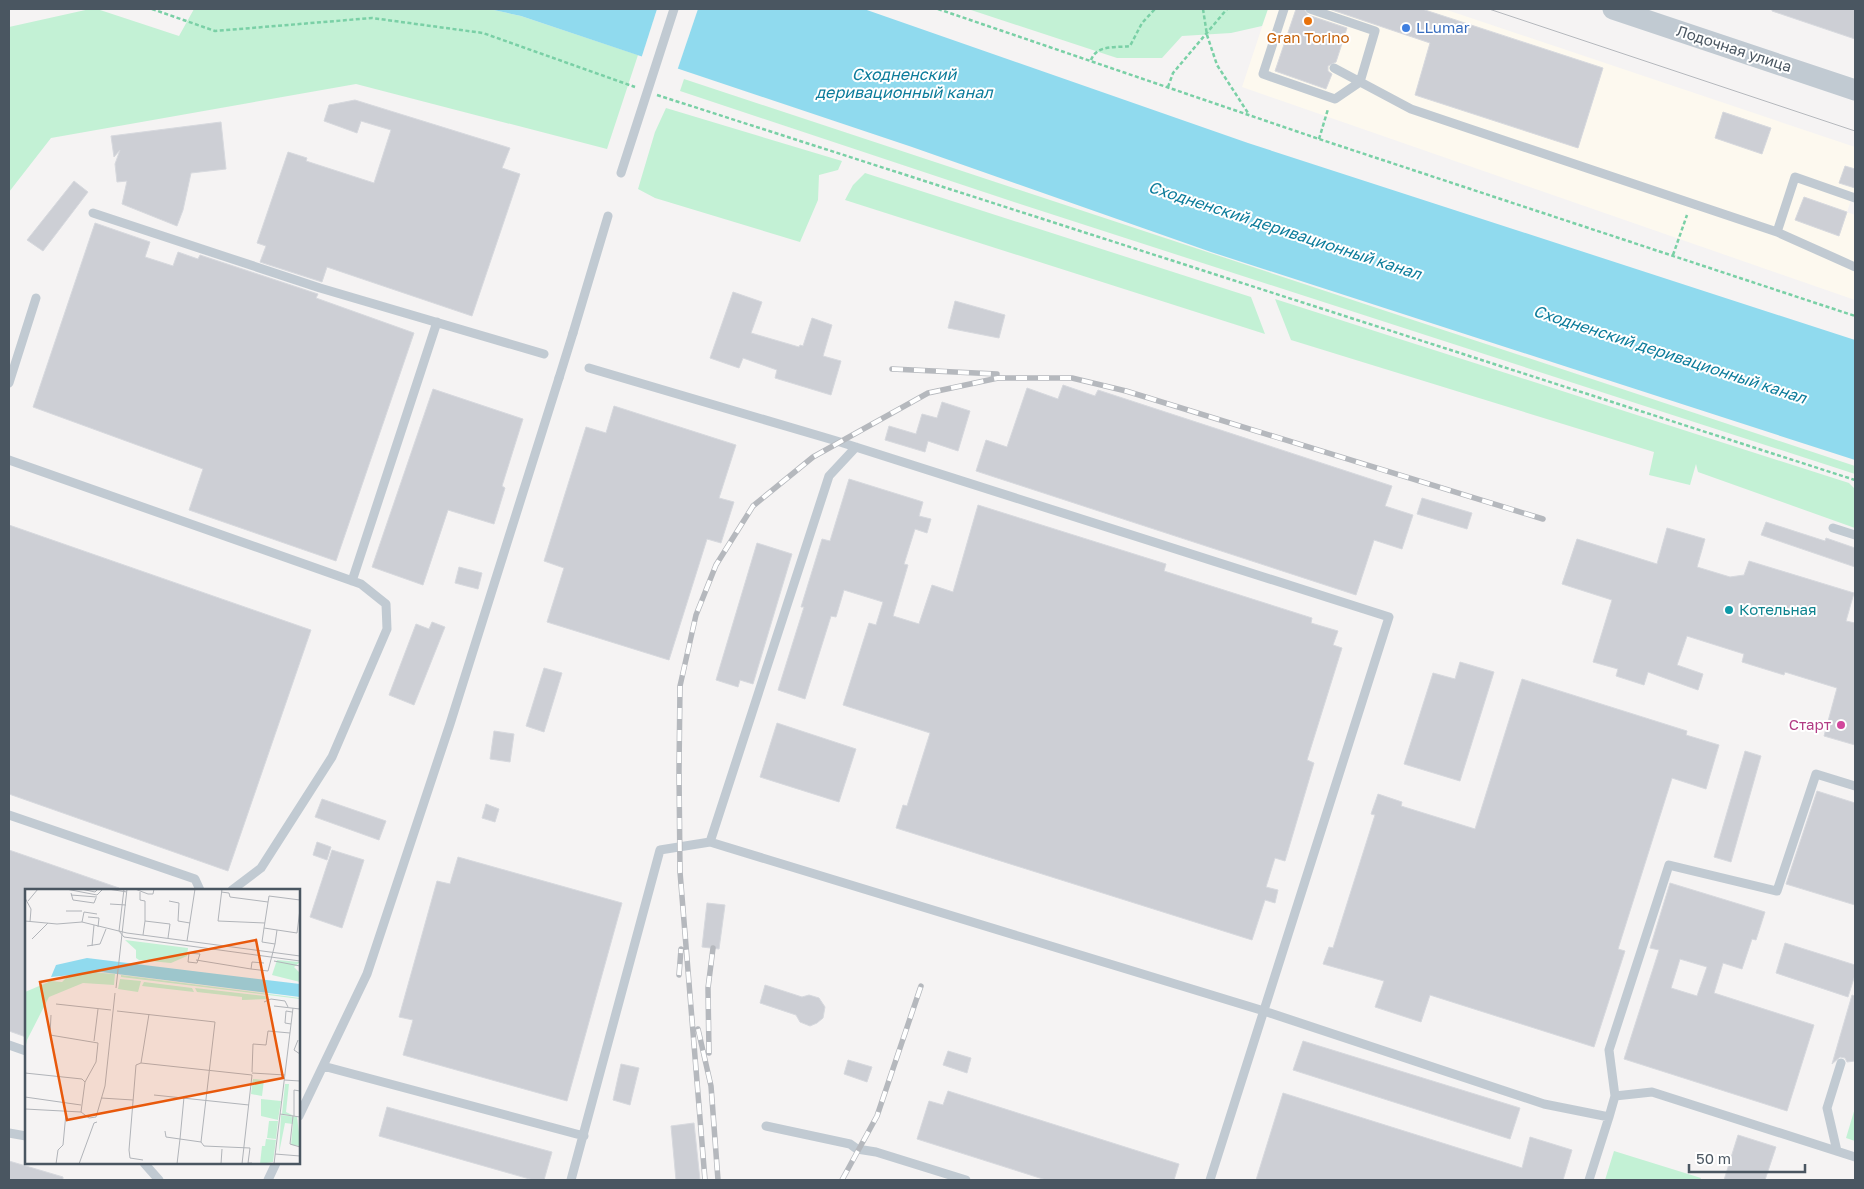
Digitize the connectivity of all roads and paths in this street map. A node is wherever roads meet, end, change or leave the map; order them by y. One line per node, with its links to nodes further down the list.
1 (152, 9): 17 (path)
2 (674, 9): 17 (lane)
3 (938, 9): 13 (path)
4 (1155, 9): 13 (path)
5 (1203, 9): 10 (path)
6 (1227, 9): 10 (path)
7 (1284, 9): 11 (lane)
8 (1310, 9): 15 (lane)
9 (1613, 9): 18 (street, Лодочная улица)
10 (1207, 35): 16 (path); 21 (path)
11 (1272, 46): 12 (lane); 15 (lane)
12 (1282, 50)
13 (1091, 60): 16 (path)
14 (1334, 68): 15 (lane)
15 (1360, 82): 25 (lane)
16 (1168, 87): 21 (path)
17 (649, 88): 23 (lane)
18 (1855, 90)
19 (663, 97): 39 (path)
20 (1328, 110): 22 (path)
21 (1248, 114): 22 (path)
22 (1319, 139): 29 (path)
23 (621, 173)
24 (1855, 198): 28 (lane)
25 (1692, 203): 28 (lane); 29 (path)
26 (93, 212): 33 (lane)
27 (608, 216): 52 (lane, bridge)
28 (1777, 232): 30 (lane)
29 (1673, 255): 32 (path)
30 (1855, 267)
31 (36, 298): 36 (lane)
32 (1855, 316)
33 (437, 322): 34 (lane); 42 (lane)
34 (544, 354)
35 (589, 368): 37 (lane)
36 (9, 383)
37 (856, 447): 45 (lane); 48 (lane)
38 (9, 460): 42 (lane)
39 (1855, 482)
40 (1833, 528): 41 (lane)
41 (1855, 535)
42 (352, 580): 47 (lane)
43 (1855, 786): 53 (lane)
44 (9, 815): 46 (lane)
45 (710, 842): 48 (lane); 59 (lane)
46 (200, 889)
47 (233, 889)
48 (1264, 1011): 55 (lane); 68 (lane)
49 (9, 1045): 50 (lane)
50 (25, 1051)
51 (1841, 1063): 60 (lane)
52 (323, 1066): 54 (lane); 59 (lane)
53 (1615, 1096): 55 (lane); 60 (lane)
54 (300, 1114)
55 (1609, 1117): 69 (lane)
56 (766, 1126): 67 (lane)
57 (9, 1133): 58 (lane)
58 (25, 1136)
59 (584, 1136): 66 (lane)
60 (1837, 1151): 61 (lane)
61 (1855, 1157)
62 (145, 1164): 64 (lane)
63 (276, 1164): 65 (lane)
64 (160, 1180)
65 (268, 1180)
66 (571, 1180)
67 (966, 1180)
68 (1210, 1180)
69 (1590, 1180)

